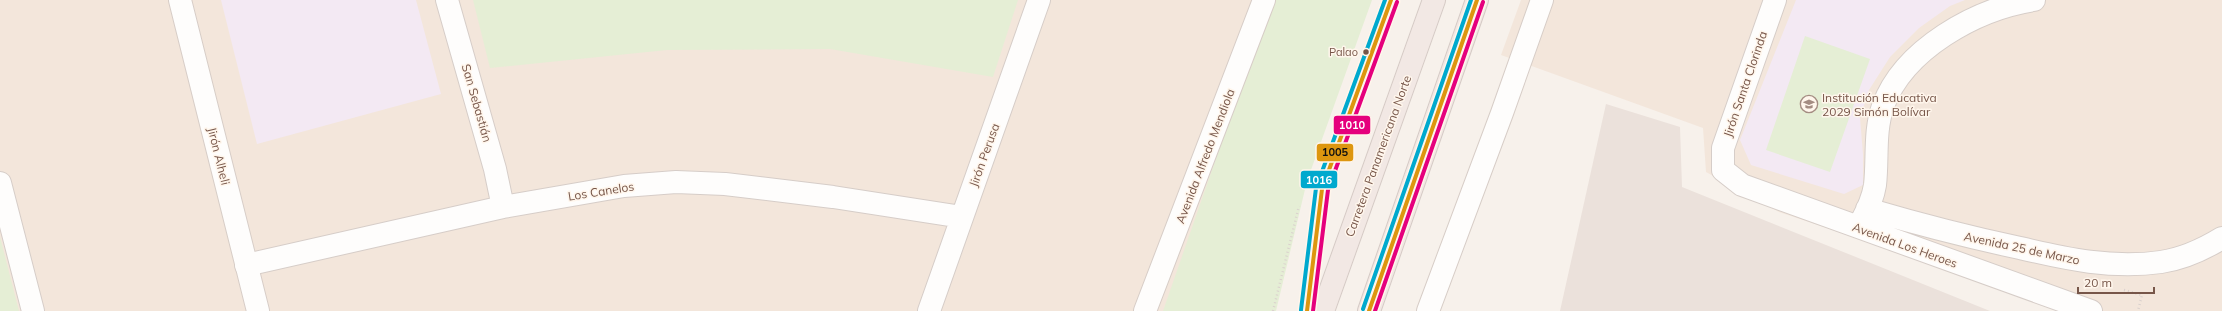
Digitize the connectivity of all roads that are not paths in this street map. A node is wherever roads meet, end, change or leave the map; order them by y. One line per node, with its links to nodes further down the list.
1 (180, 0): 17 (street, Jirón Alheli)
2 (447, 0): 13 (street, San Sebastián)
3 (1040, 0): 14 (street, Jirón Perusa)
4 (1264, 0): 21 (street, Avenida Alfredo Mendiola)
5 (1391, 0): 22 (lane)
6 (1434, 0): 23 (highway, Carretera Panamericana Norte)
7 (1477, 0): 24 (highway)
8 (1542, 0): 25 (street)
9 (1775, 0): 11 (street, Jirón Santa Clorinda)
10 (2034, 0): 15 (street)
11 (1723, 170): 15 (street, Avenida Los Heroes)
12 (0, 183): 18 (street)
13 (503, 207): 14 (street, Los Canelos); 17 (street, Los Canelos)
14 (962, 217): 20 (street, Jirón Perusa)
15 (1863, 219): 16 (street, Avenida 25 de Marzo); 26 (street, Avenida Los Heroes)
16 (2222, 238)
17 (246, 265): 19 (street, Jirón Alheli)
18 (33, 311)
19 (258, 311)
20 (929, 311)
21 (1145, 311)
22 (1308, 311)
23 (1323, 311)
24 (1369, 311)
25 (1428, 311)
26 (2091, 311)

